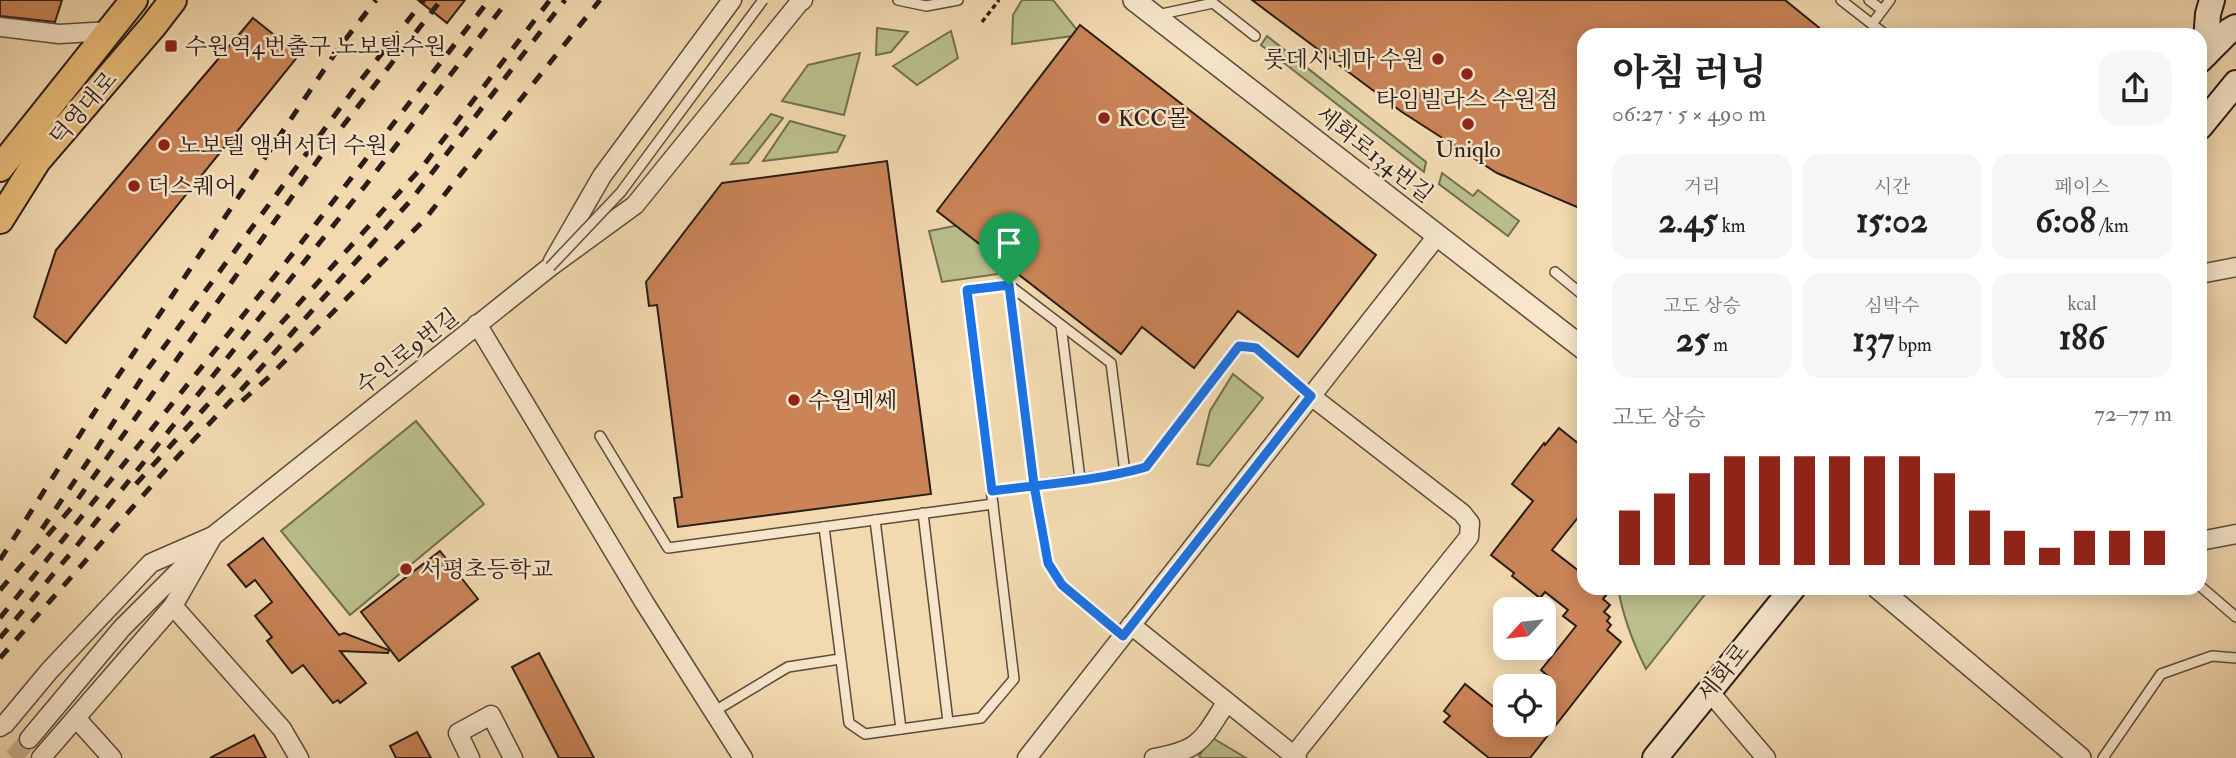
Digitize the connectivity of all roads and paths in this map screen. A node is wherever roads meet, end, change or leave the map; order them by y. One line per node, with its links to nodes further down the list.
1 (134, 0): 22 (main road, 덕영대로)
2 (173, 0): 32 (main road, 덕영대로)
3 (732, 0): 30 (street)
4 (763, 0): 34 (lane, bridge)
5 (803, 0): 31 (street)
6 (898, 0): 7 (lane)
7 (958, 0)
8 (999, 0): 16 (path)
9 (1134, 0): 15 (street, 세화로134번길)
10 (1841, 0): 17 (lane)
11 (1869, 0): 14 (lane)
12 (1890, 0): 14 (lane)
13 (2212, 0): 21 (main road)
14 (1882, 10): 17 (lane)
15 (1154, 16): 23 (lane); 33 (street, 세화로134번길)
16 (982, 22)
17 (1872, 24): 20 (lane)
18 (0, 27): 22 (street)
19 (2236, 27): 24 (main road)
20 (1877, 28)
21 (2206, 28)
22 (110, 31): 27 (main road, 덕영대로)
23 (1255, 36)
24 (2207, 53)
25 (2236, 83): 26 (main road)
26 (2207, 118)
27 (29, 133): 28 (main road); 29 (main road, 덕영대로)
28 (0, 148)
29 (0, 168)
30 (601, 176): 31 (street); 34 (street)
31 (635, 205): 34 (street)
32 (0, 220)
33 (1437, 236): 42 (street, 세화로134번길); 43 (street)
34 (550, 267): 40 (street)
35 (2236, 267): 37 (street)
36 (1555, 272): 39 (lane)
37 (2207, 273)
38 (1009, 285): 41 (lane); 47 (lane); 48 (lane)
39 (1577, 290)
40 (477, 324): 54 (street, 수인로9번길); 66 (street, 수인로9번길)
41 (1061, 325): 45 (lane); 46 (lane)
42 (1577, 344)
43 (1311, 396): 45 (lane); 61 (street); 73 (street)
44 (600, 436): 52 (lane)
45 (1125, 473): 46 (lane)
46 (1080, 479): 47 (lane)
47 (1034, 485): 48 (lane); 61 (lane)
48 (992, 491): 49 (lane)
49 (993, 504): 50 (lane); 68 (lane)
50 (923, 513): 51 (lane); 68 (lane)
51 (875, 520): 52 (lane); 70 (lane)
52 (824, 527): 63 (lane)
53 (2236, 534): 55 (street)
54 (213, 536): 59 (street, 수인로9번길); 69 (street, 수인로9번길); 71 (street)
55 (2207, 540)
56 (2207, 592): 60 (lane)
57 (1787, 595): 64 (main road, 세화로)
58 (1886, 595): 84 (street)
59 (173, 606): 67 (street, 수인로9번길); 76 (street)
60 (2236, 617)
61 (1127, 631): 65 (street); 80 (street)
62 (2236, 657): 85 (lane)
63 (840, 659): 66 (lane); 70 (lane)
64 (1708, 690): 82 (main road, 세화로); 83 (street)
65 (1226, 703): 72 (street); 73 (street)
66 (713, 712): 79 (street, 수인로9번길)
67 (76, 718): 74 (street, 수인로9번길); 75 (street)
68 (948, 722): 70 (lane)
69 (0, 727)
70 (901, 729)
71 (29, 739)
72 (1175, 756): 81 (street)
73 (1296, 757)
74 (41, 758)
75 (112, 758)
76 (299, 758)
77 (470, 758): 78 (street)
78 (513, 758)
79 (743, 758)
80 (1027, 758)
81 (1154, 758)
82 (1655, 758)
83 (1766, 758)
84 (2080, 758)
85 (2103, 758)

